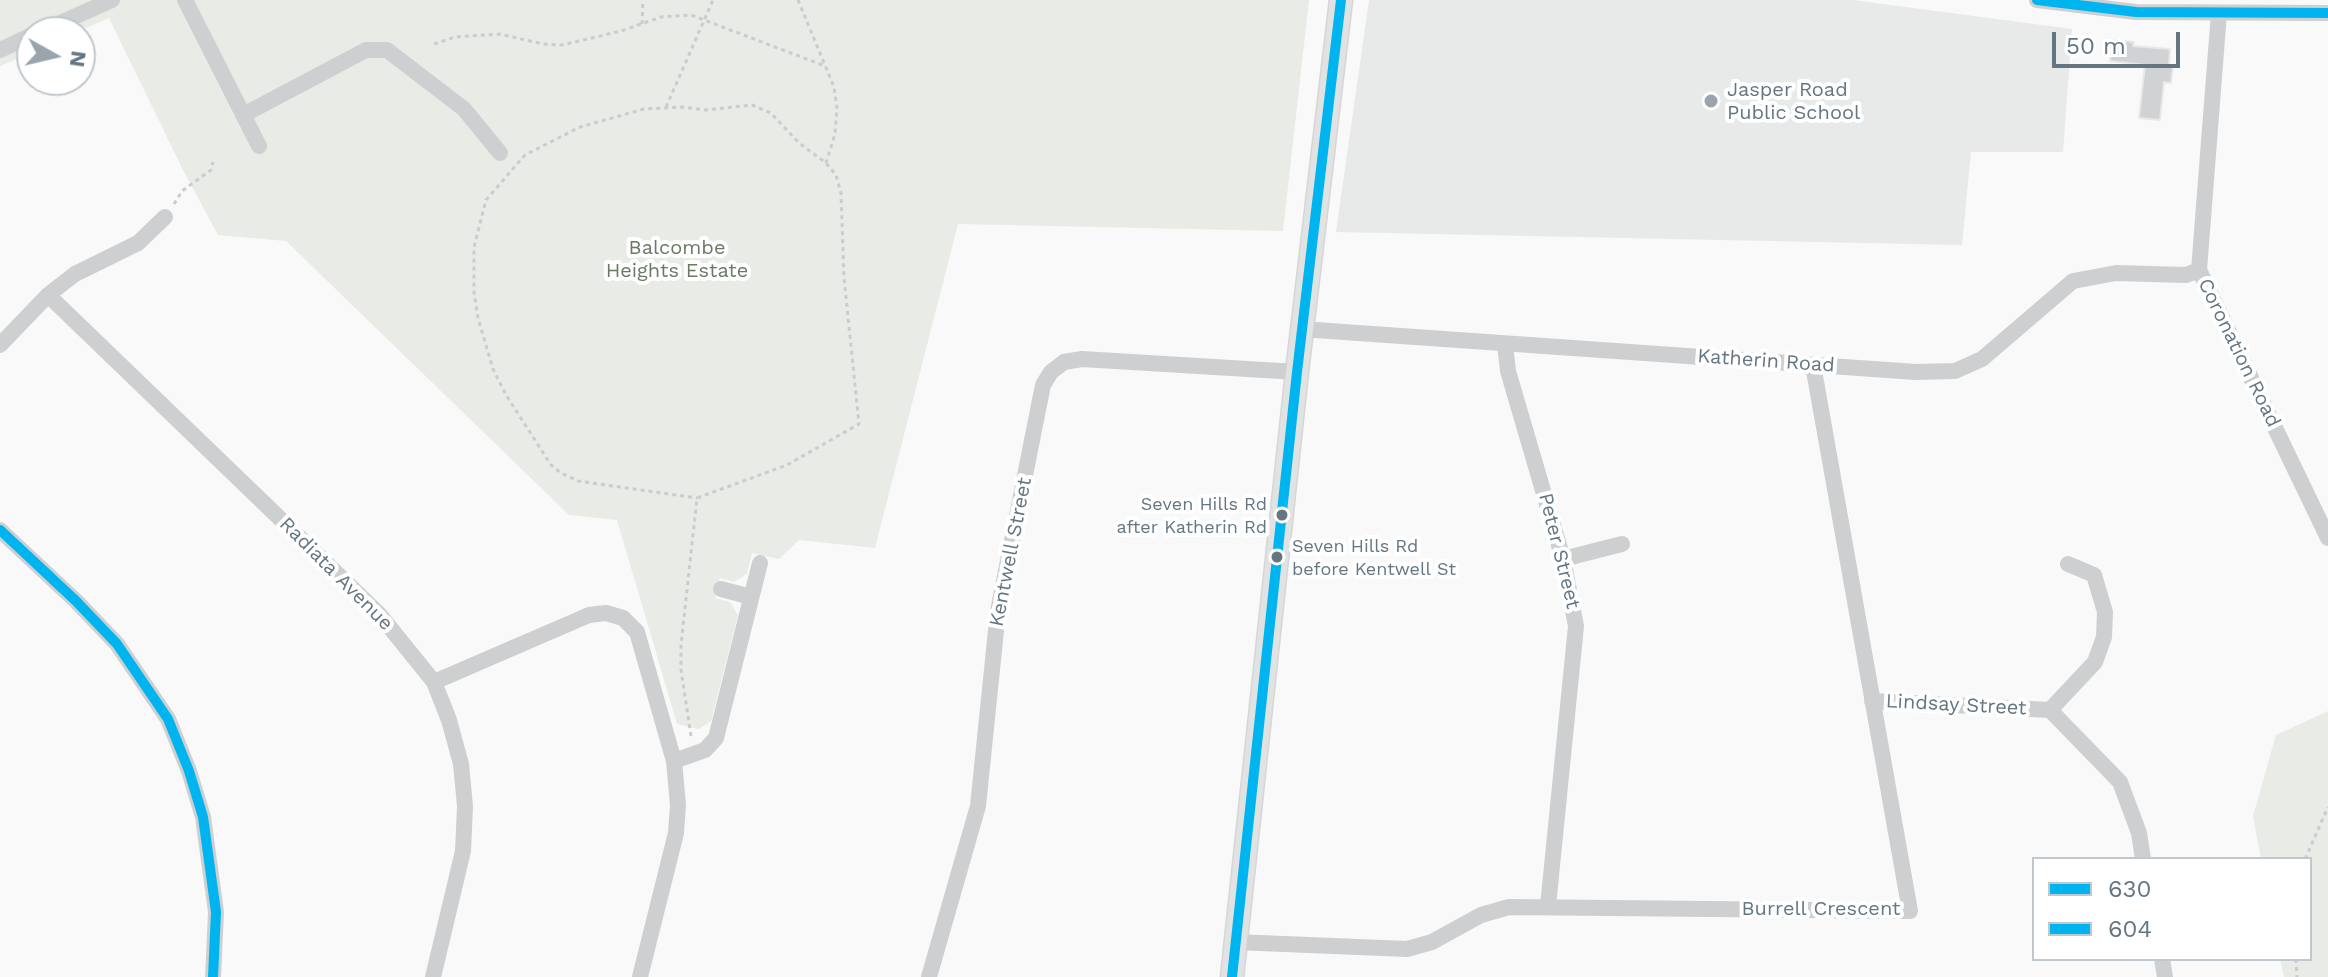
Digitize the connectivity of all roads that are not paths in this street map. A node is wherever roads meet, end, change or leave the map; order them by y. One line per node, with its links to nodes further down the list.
1 (112, 0): 8 (street)
2 (185, 0): 9 (street)
3 (1341, 0): 15 (main road)
4 (2037, 0): 5 (street)
5 (2109, 5): 6 (street)
6 (2219, 13): 7 (street); 13 (street, Coronation Road)
7 (2328, 13)
8 (76, 16)
9 (243, 115): 10 (street); 11 (street)
10 (259, 146)
11 (500, 153)
12 (165, 217): 14 (street)
13 (2199, 270): 18 (street, Katherin Road); 21 (street, Coronation Road)
14 (48, 295): 17 (street); 28 (street, Radiata Avenue)
15 (1301, 329): 16 (street, Katherin Road); 19 (main road)
16 (1505, 344): 18 (street, Katherin Road); 23 (street, Peter Street)
17 (0, 345)
18 (1813, 365): 29 (street, Burrell Crescent)
19 (1297, 372): 34 (main road); 38 (street, Kentwell Street)
20 (0, 530): 35 (street)
21 (2328, 538)
22 (1622, 544): 23 (street)
23 (1563, 559): 33 (street, Peter Street)
24 (760, 563): 27 (street)
25 (2068, 564): 30 (street)
26 (721, 589): 27 (street)
27 (751, 597): 31 (street)
28 (434, 682): 31 (street); 36 (street, Radiata Avenue)
29 (1872, 701): 30 (street, Lindsay Street); 33 (street, Burrell Crescent)
30 (2050, 710): 32 (street, Lindsay Street)
31 (674, 761): 37 (street)
32 (2143, 857)
33 (1548, 906): 34 (street, Burrell Crescent)
34 (1235, 942): 39 (main road)
35 (213, 977)
36 (433, 977)
37 (640, 977)
38 (929, 977)
39 (1232, 977)

